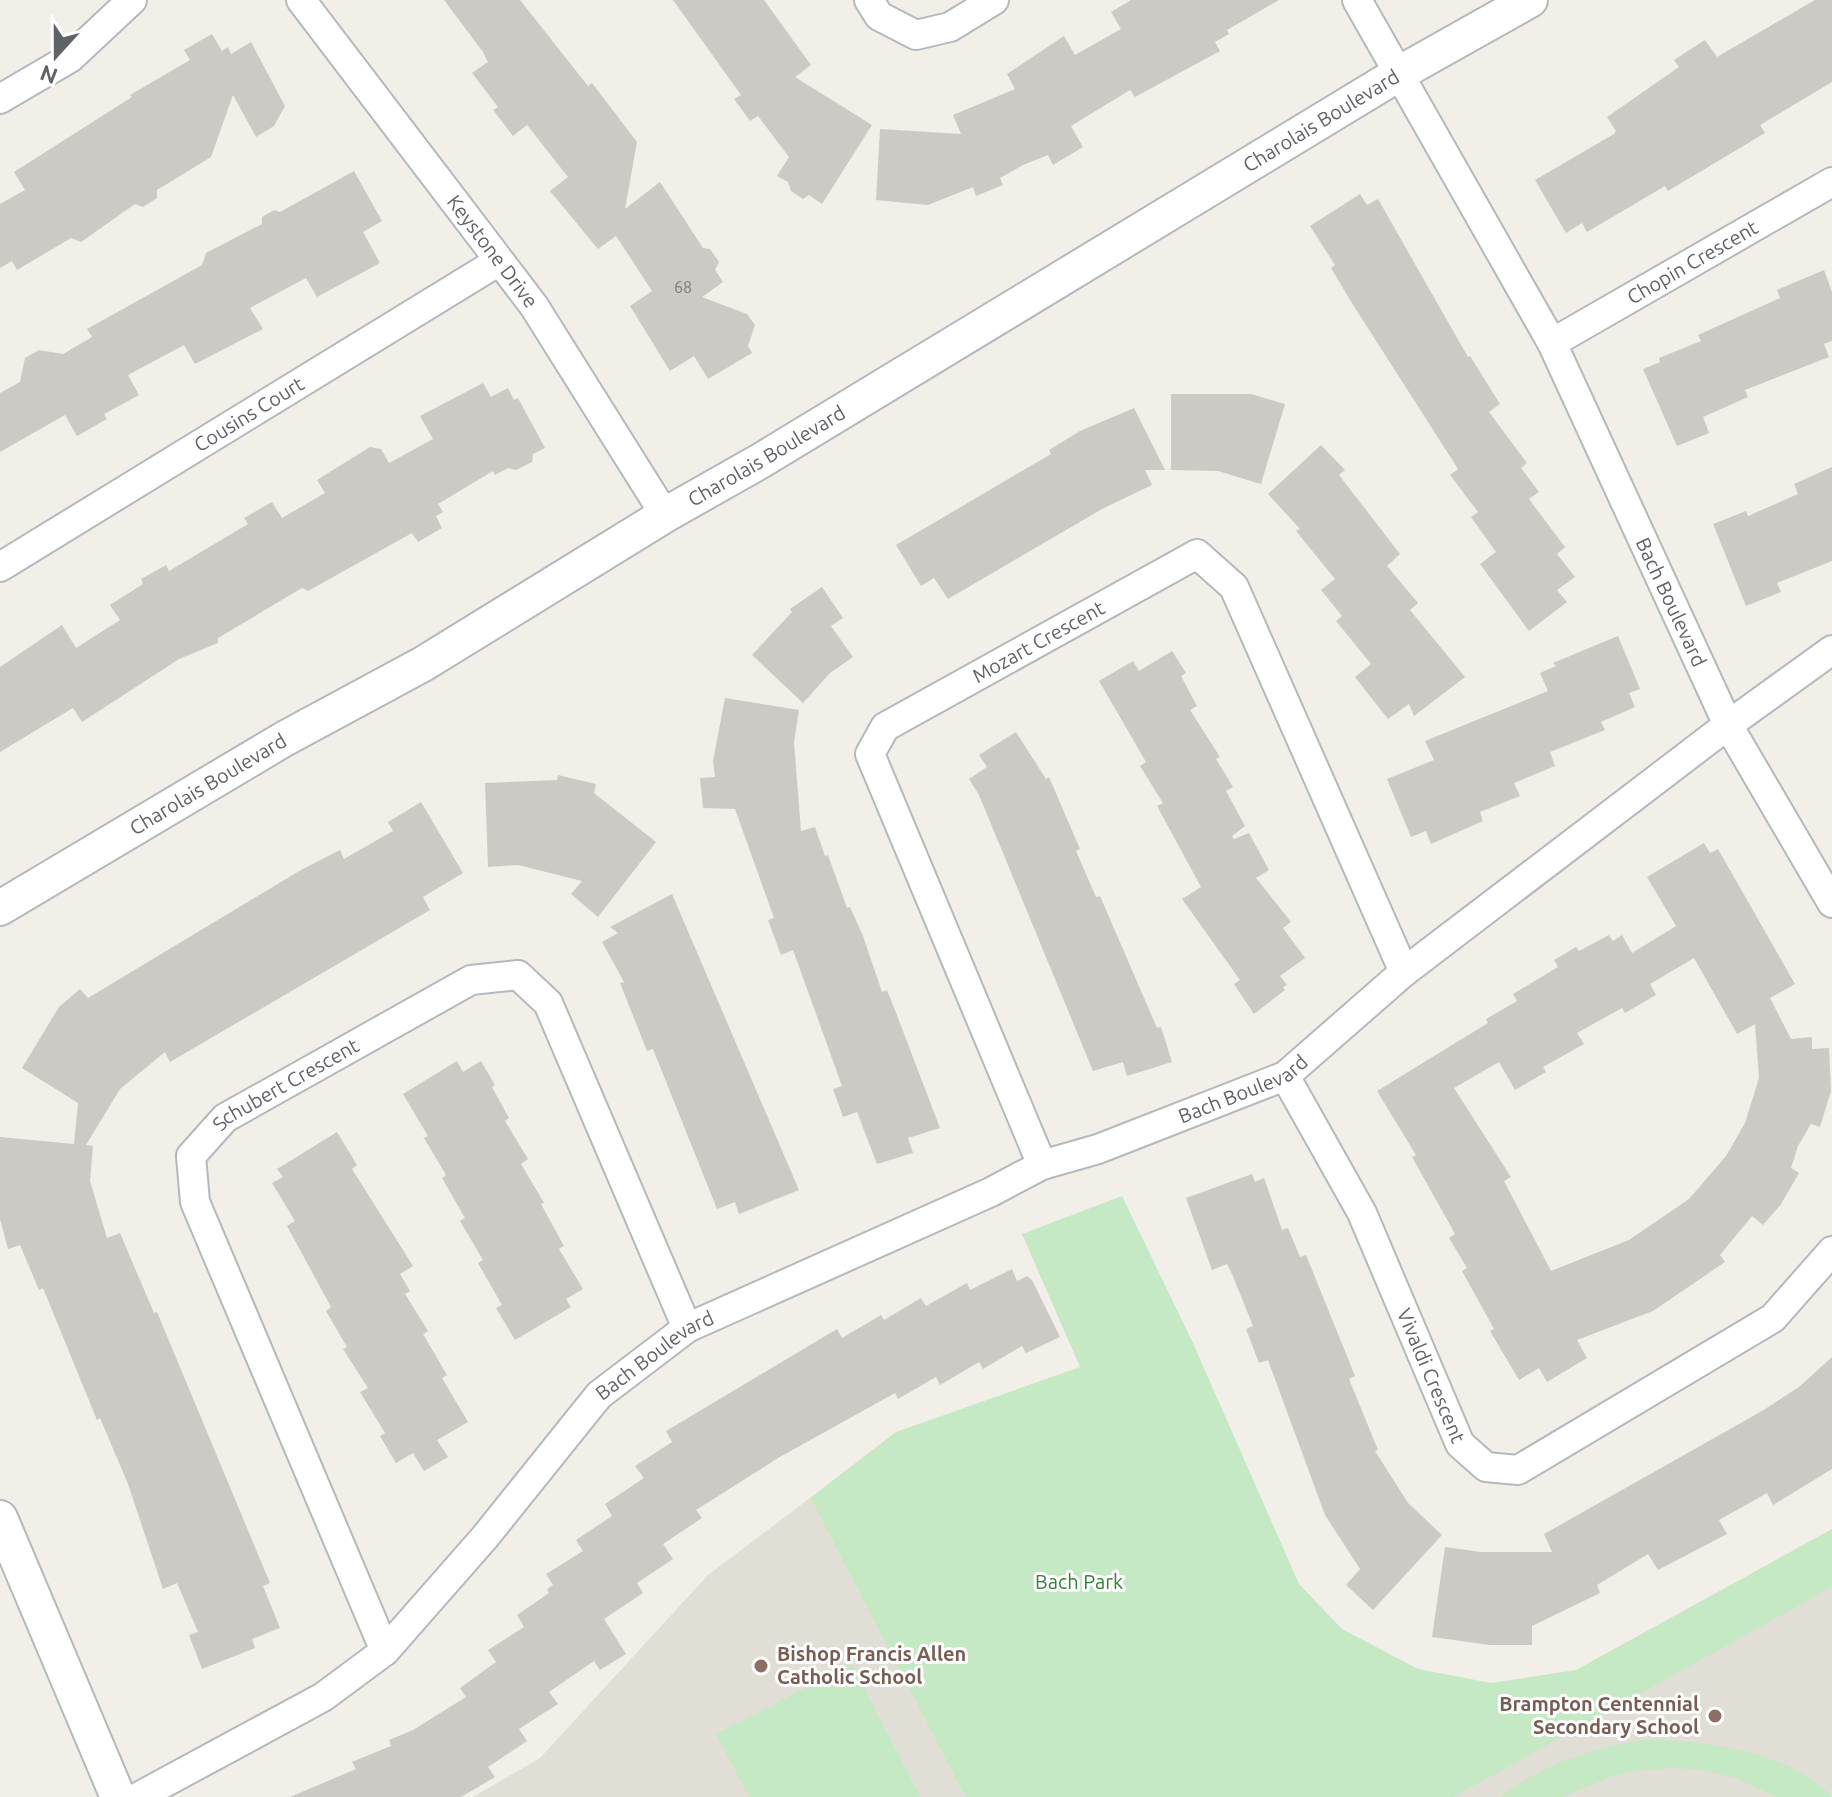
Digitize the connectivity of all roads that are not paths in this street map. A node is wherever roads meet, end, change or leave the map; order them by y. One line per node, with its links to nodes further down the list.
1 (132, 0): 8 (street)
2 (301, 0): 10 (street, Keystone Drive)
3 (869, 0): 4 (street)
4 (994, 0)
5 (1357, 0): 7 (street, Bach Boulevard)
6 (1530, 0): 7 (street, Charolais Boulevard)
7 (1400, 73): 11 (street, Bach Boulevard); 12 (street, Charolais Boulevard)
8 (0, 99)
9 (1832, 182): 11 (street, Chopin Crescent)
10 (499, 261): 12 (street, Keystone Drive); 13 (street, Cousins Court)
11 (1552, 343): 15 (street, Bach Boulevard)
12 (665, 515): 17 (street, Charolais Boulevard)
13 (0, 567)
14 (1832, 650): 15 (street)
15 (1728, 725): 16 (street); 18 (street, Bach Boulevard)
16 (1832, 903)
17 (0, 908)
18 (1404, 972): 19 (street, Bach Boulevard); 20 (street, Mozart Crescent)
19 (1285, 1076): 20 (street, Bach Boulevard); 21 (street, Vivaldi Crescent)
20 (1042, 1165): 22 (street, Bach Boulevard)
21 (1832, 1251)
22 (687, 1328): 24 (street, Bach Boulevard); 24 (street, Schubert Crescent)
23 (0, 1518): 25 (street)
24 (385, 1651): 26 (street, Bach Boulevard)
25 (118, 1797)
26 (138, 1797)

